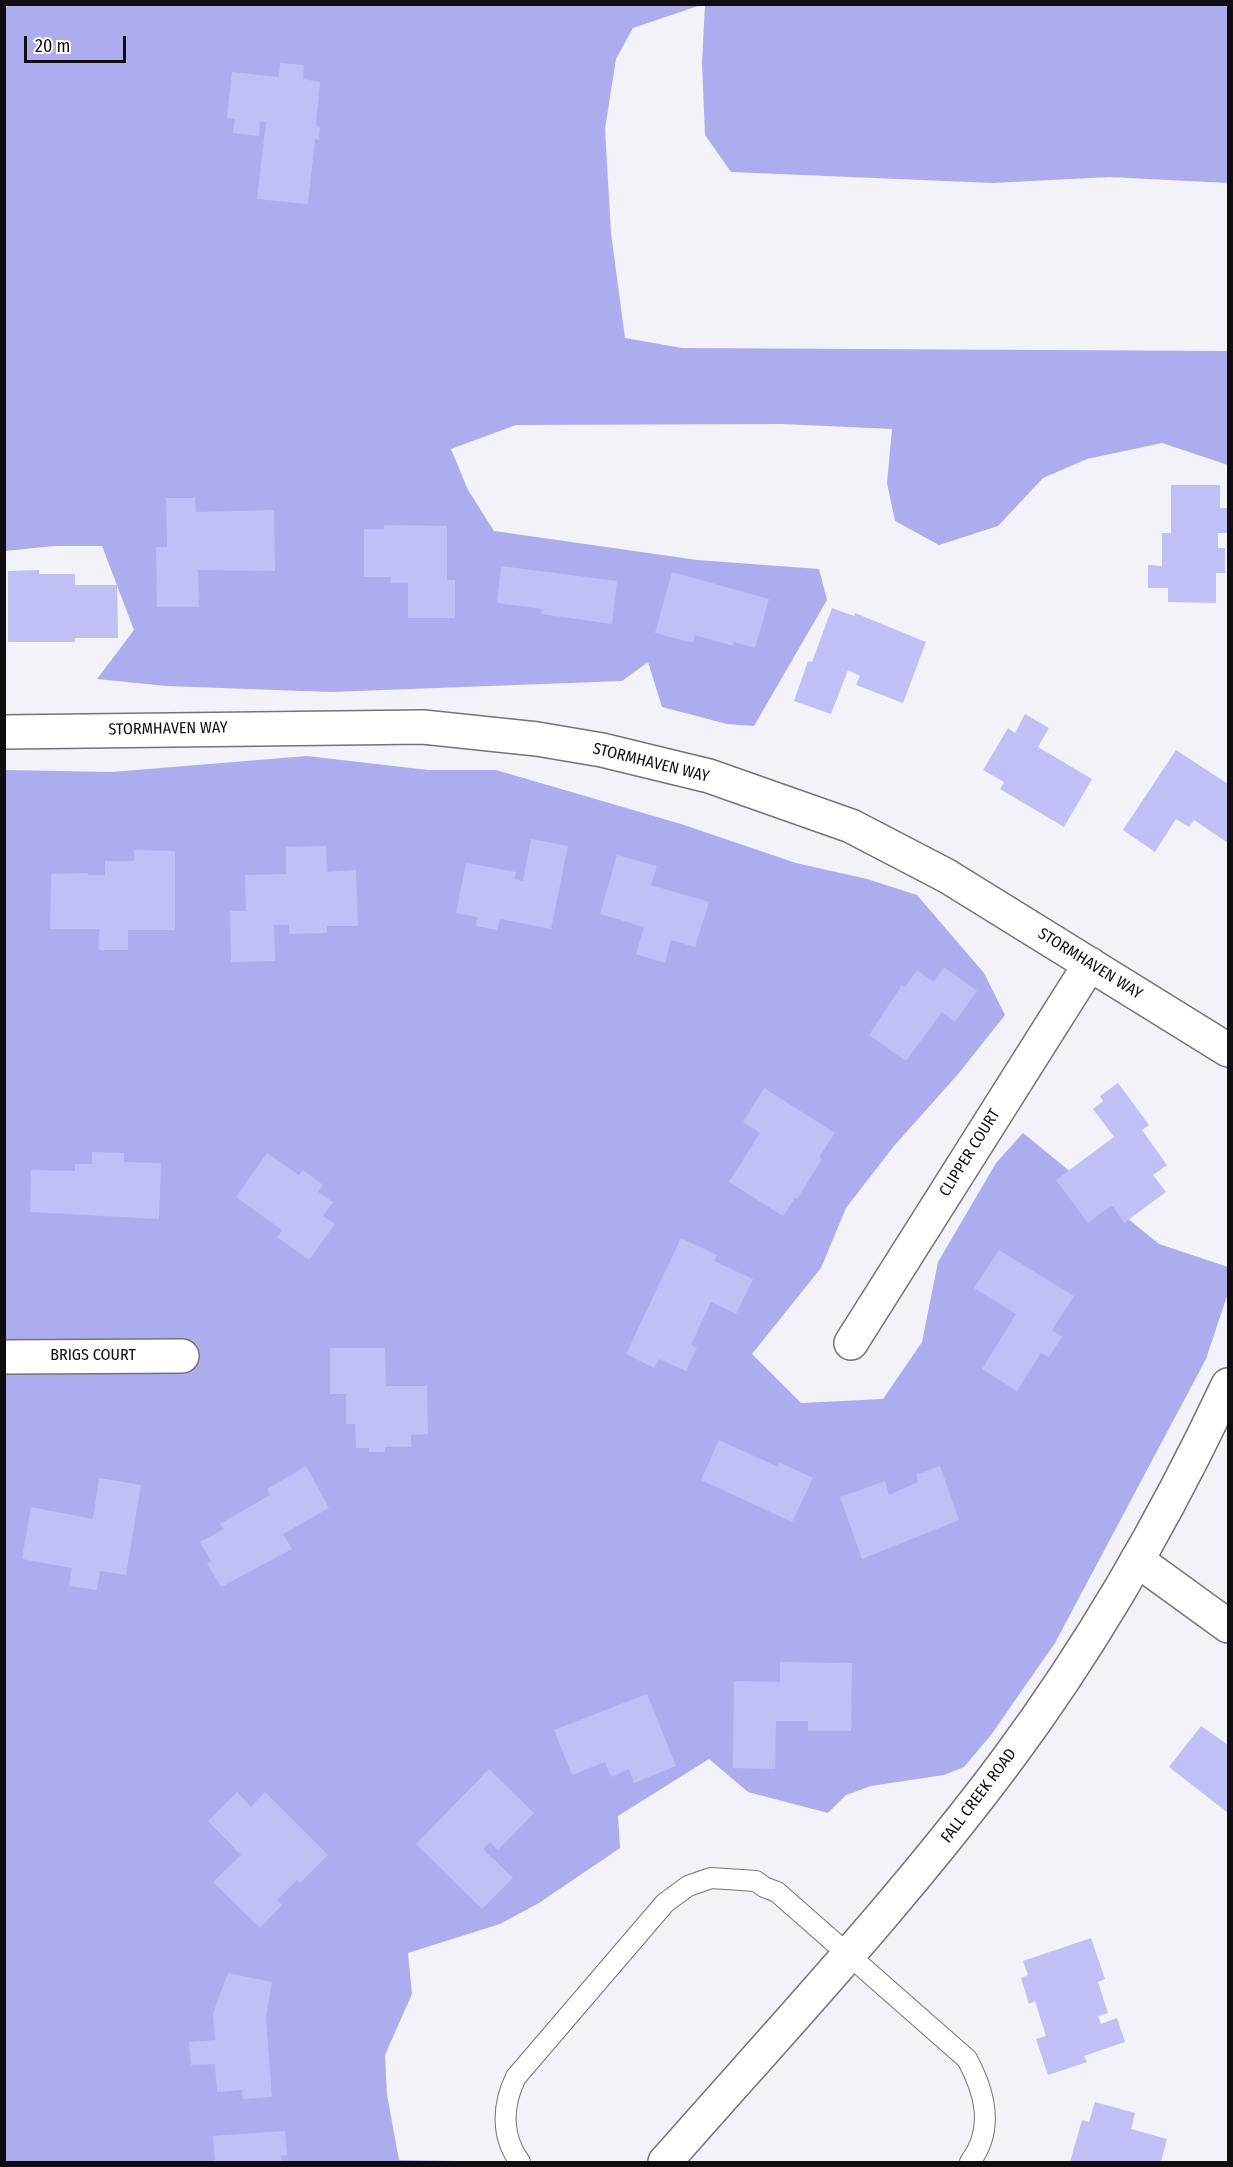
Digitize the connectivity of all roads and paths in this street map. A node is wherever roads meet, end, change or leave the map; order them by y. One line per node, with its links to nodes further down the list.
1 (4, 732): 2 (street, STORMHAVEN WAY)
2 (1090, 964): 3 (street, STORMHAVEN WAY); 4 (street, CLIPPER COURT)
3 (1228, 1050)
4 (851, 1343)
5 (182, 1356): 6 (street, BRIGS COURT)
6 (4, 1357)
7 (1228, 1385): 8 (street, FALL CREEK ROAD)
8 (1137, 1560): 9 (street); 10 (street, FALL CREEK ROAD)
9 (1228, 1626)
10 (848, 1953): 11 (lane); 12 (street, FALL CREEK ROAD); 13 (lane)
11 (519, 2163)
12 (665, 2163)
13 (970, 2163)

